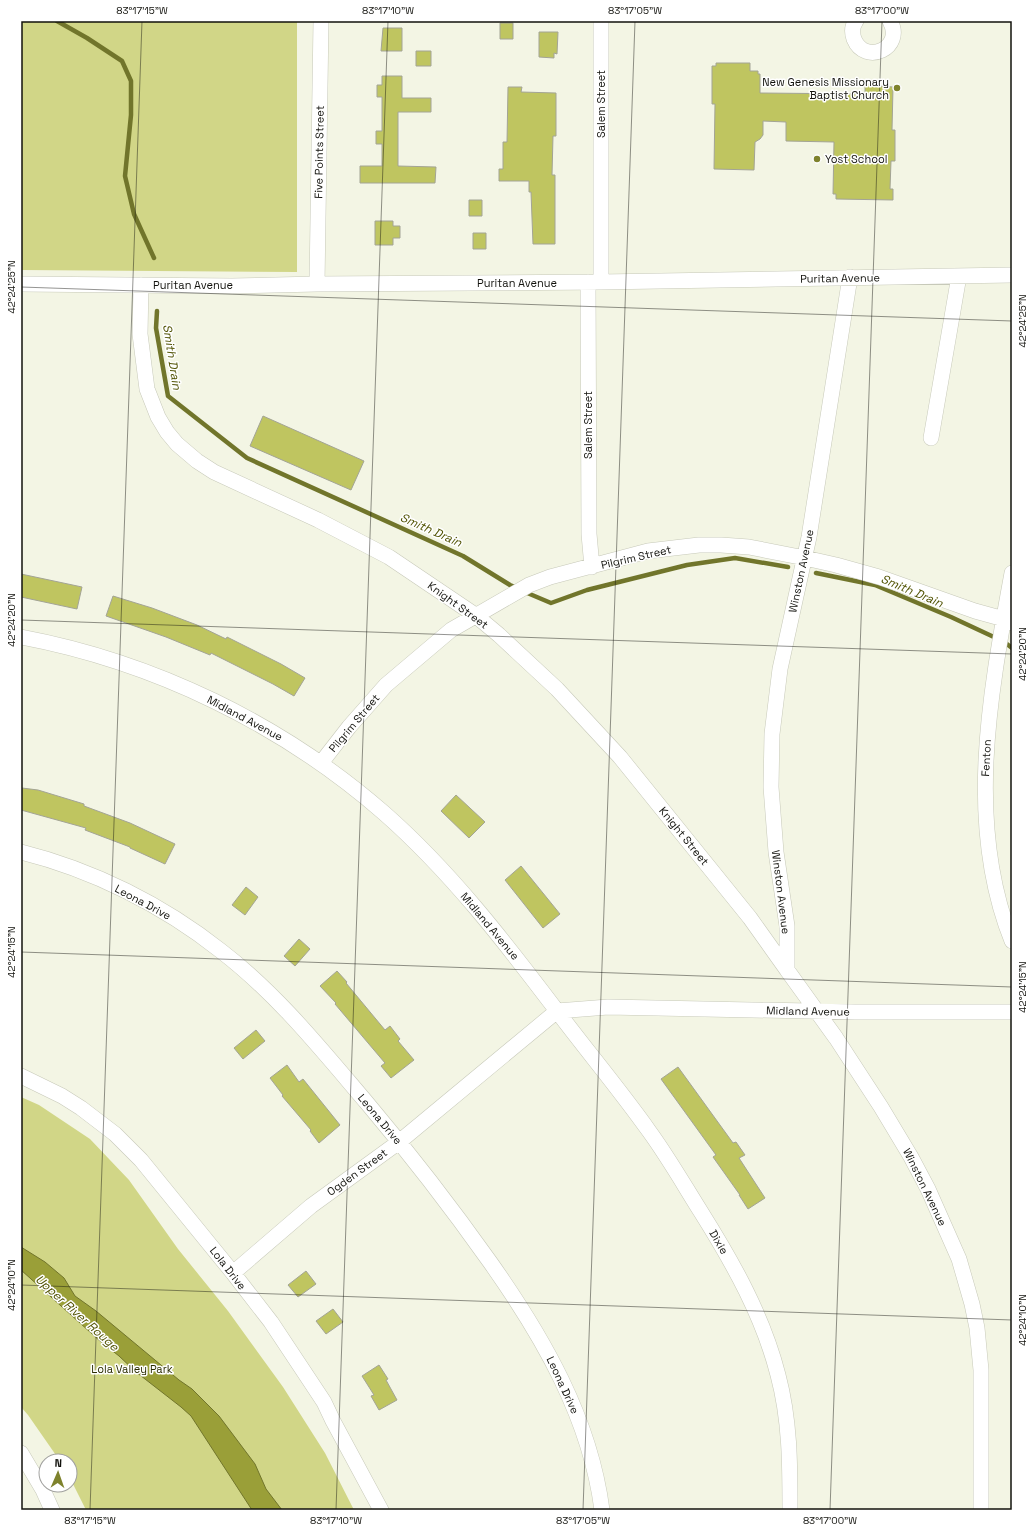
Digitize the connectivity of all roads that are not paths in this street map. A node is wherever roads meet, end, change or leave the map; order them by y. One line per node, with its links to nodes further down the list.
1 (321, 21): 10 (street, Five Points Street)
2 (601, 21): 8 (street, Salem Street)
3 (856, 21): 4 (street)
4 (890, 21)
5 (1012, 275): 6 (street, Puritan Avenue)
6 (959, 276): 7 (street, Puritan Avenue); 12 (street)
7 (850, 278): 8 (street, Puritan Avenue); 13 (street, Winston Avenue)
8 (594, 282): 10 (street, Puritan Avenue); 14 (street, Salem Street)
9 (21, 284): 11 (street, Puritan Avenue)
10 (317, 284): 11 (street, Puritan Avenue)
11 (141, 285): 16 (street, Knight Street)
12 (931, 438)
13 (805, 558): 14 (street, Pilgrim Street); 17 (street, Pilgrim Street); 22 (street, Winston Avenue)
14 (592, 567): 16 (street, Pilgrim Street)
15 (1012, 573): 17 (street, Fenton)
16 (475, 615): 19 (street, Pilgrim Street); 22 (street, Knight Street)
17 (1008, 621): 21 (street, Fenton)
18 (21, 637): 19 (street, Midland Avenue)
19 (321, 763): 23 (street, Midland Avenue)
20 (21, 852): 27 (street, Leona Drive)
21 (1012, 941)
22 (787, 970): 24 (street, Winston Avenue)
23 (557, 1011): 24 (street, Midland Avenue); 27 (street, Ogden Street); 33 (street, Dixie)
24 (816, 1011): 25 (street, Midland Avenue); 34 (street, Winston Avenue)
25 (1012, 1012)
26 (21, 1076): 28 (street, Lola Drive)
27 (399, 1142): 28 (street, Ogden Street); 32 (street, Leona Drive)
28 (233, 1273): 31 (street, Lola Drive)
29 (21, 1453): 30 (street)
30 (52, 1510)
31 (381, 1510)
32 (602, 1510)
33 (790, 1510)
34 (981, 1510)

